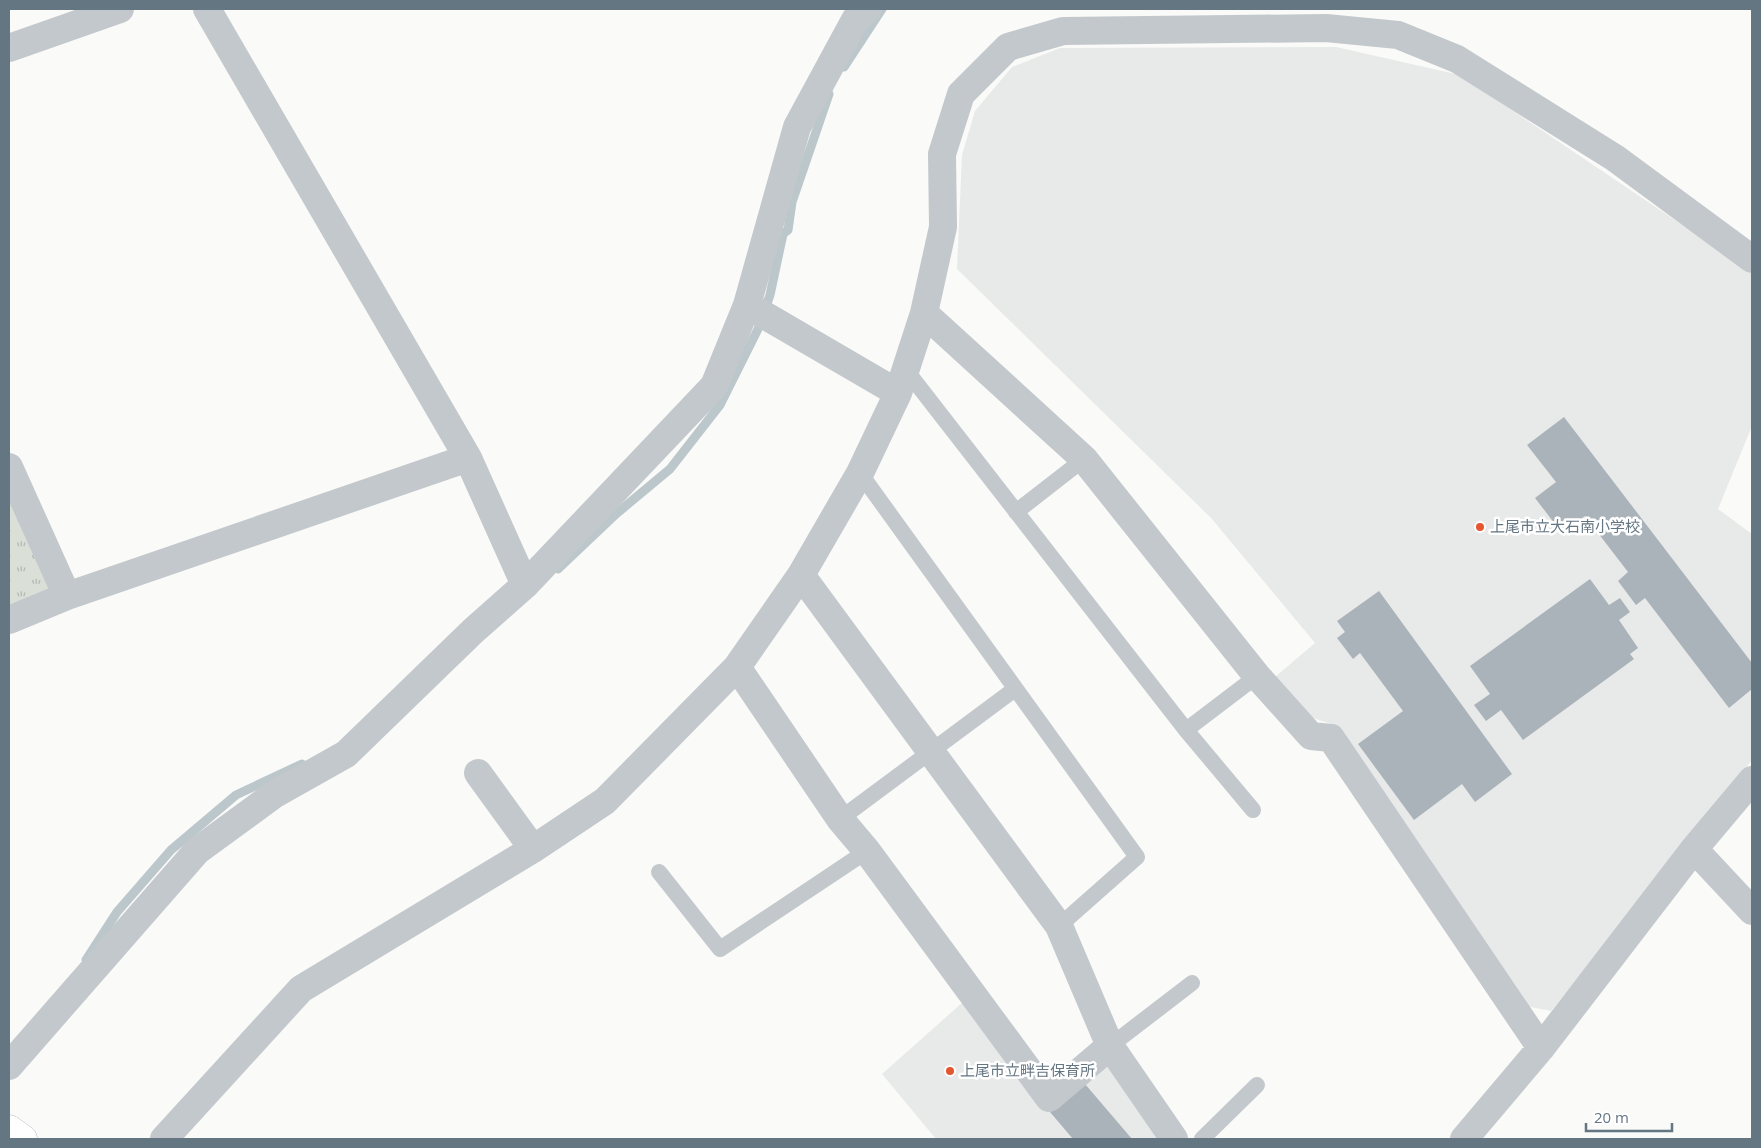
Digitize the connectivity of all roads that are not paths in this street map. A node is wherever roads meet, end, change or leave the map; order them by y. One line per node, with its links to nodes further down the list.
1 (120, 9): 4 (street)
2 (207, 9): 9 (street)
3 (868, 9): 6 (street)
4 (9, 48)
5 (1752, 259): 7 (street)
6 (747, 305): 8 (street); 15 (street)
7 (924, 313): 8 (street); 10 (street)
8 (902, 382): 12 (street); 13 (lane)
9 (468, 458): 15 (street); 16 (street)
10 (1084, 459): 13 (lane); 19 (street)
11 (9, 467): 16 (street)
12 (860, 473): 14 (street); 20 (lane)
13 (1016, 512): 21 (lane)
14 (801, 575): 18 (street); 22 (street)
15 (525, 584): 36 (street)
16 (66, 596): 17 (street)
17 (9, 620)
18 (736, 667): 26 (street); 28 (street)
19 (1257, 676): 21 (lane); 35 (street)
20 (1016, 689): 22 (lane); 32 (lane)
21 (1186, 730): 25 (lane)
22 (931, 751): 26 (lane); 32 (street)
23 (478, 773): 28 (street)
24 (1752, 780): 27 (street)
25 (1253, 810)
26 (840, 819): 29 (street)
27 (1694, 848): 31 (street); 35 (street)
28 (533, 849): 40 (street)
29 (867, 851): 30 (lane); 34 (street)
30 (659, 872)
31 (1752, 911)
32 (1059, 926): 34 (street)
33 (1192, 983): 34 (lane)
34 (1110, 1046): 41 (street)
35 (1541, 1048): 43 (street)
36 (9, 1066)
37 (1257, 1085): 42 (lane)
38 (9, 1129): 39 (street)
39 (23, 1139)
40 (164, 1139)
41 (1174, 1139)
42 (1202, 1139)
43 (1464, 1139)

